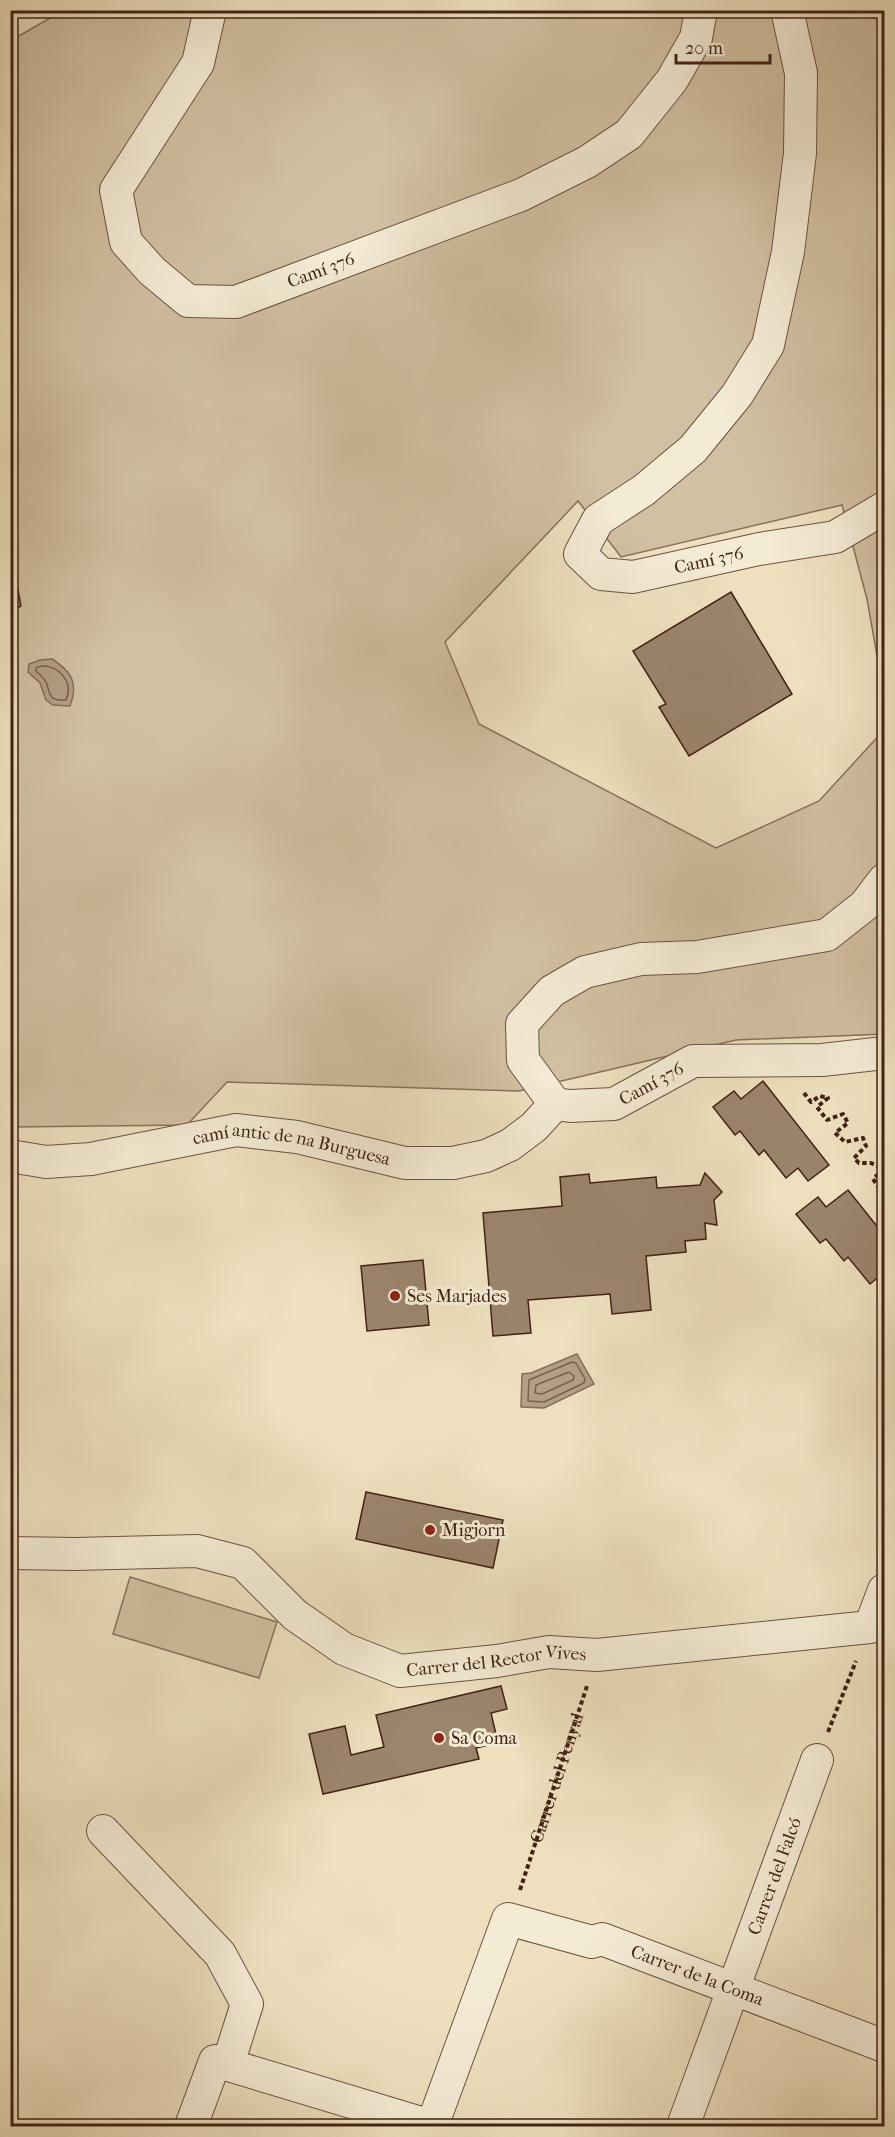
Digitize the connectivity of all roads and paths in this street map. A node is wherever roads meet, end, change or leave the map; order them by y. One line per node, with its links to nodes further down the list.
1 (210, 10): 2 (street, Camí 376)
2 (701, 10)
3 (787, 10): 4 (street, Camí 376)
4 (885, 508)
5 (885, 880): 8 (street)
6 (885, 1053): 7 (street, Camí 376)
7 (802, 1060): 8 (street, Camí 376); 10 (path)
8 (555, 1104): 9 (street, camí antic de na Burguesa)
9 (10, 1156)
10 (885, 1169): 11 (path)
11 (885, 1195)
12 (10, 1553): 15 (street, Carrer del Rector Vives)
13 (885, 1590): 14 (street)
14 (870, 1627): 15 (street, Carrer del Rector Vives); 16 (path)
15 (597, 1655): 18 (path, Carrer del Penyal)
16 (817, 1760): 19 (street, Carrer del Falcó)
17 (103, 1831): 21 (street)
18 (513, 1909): 19 (street, Carrer de la Coma); 23 (street)
19 (731, 1989): 20 (street, Carrer de la Coma); 24 (street, Carrer del Falcó)
20 (885, 2046)
21 (228, 2064): 22 (street); 23 (street)
22 (191, 2127)
23 (431, 2127)
24 (682, 2127)

